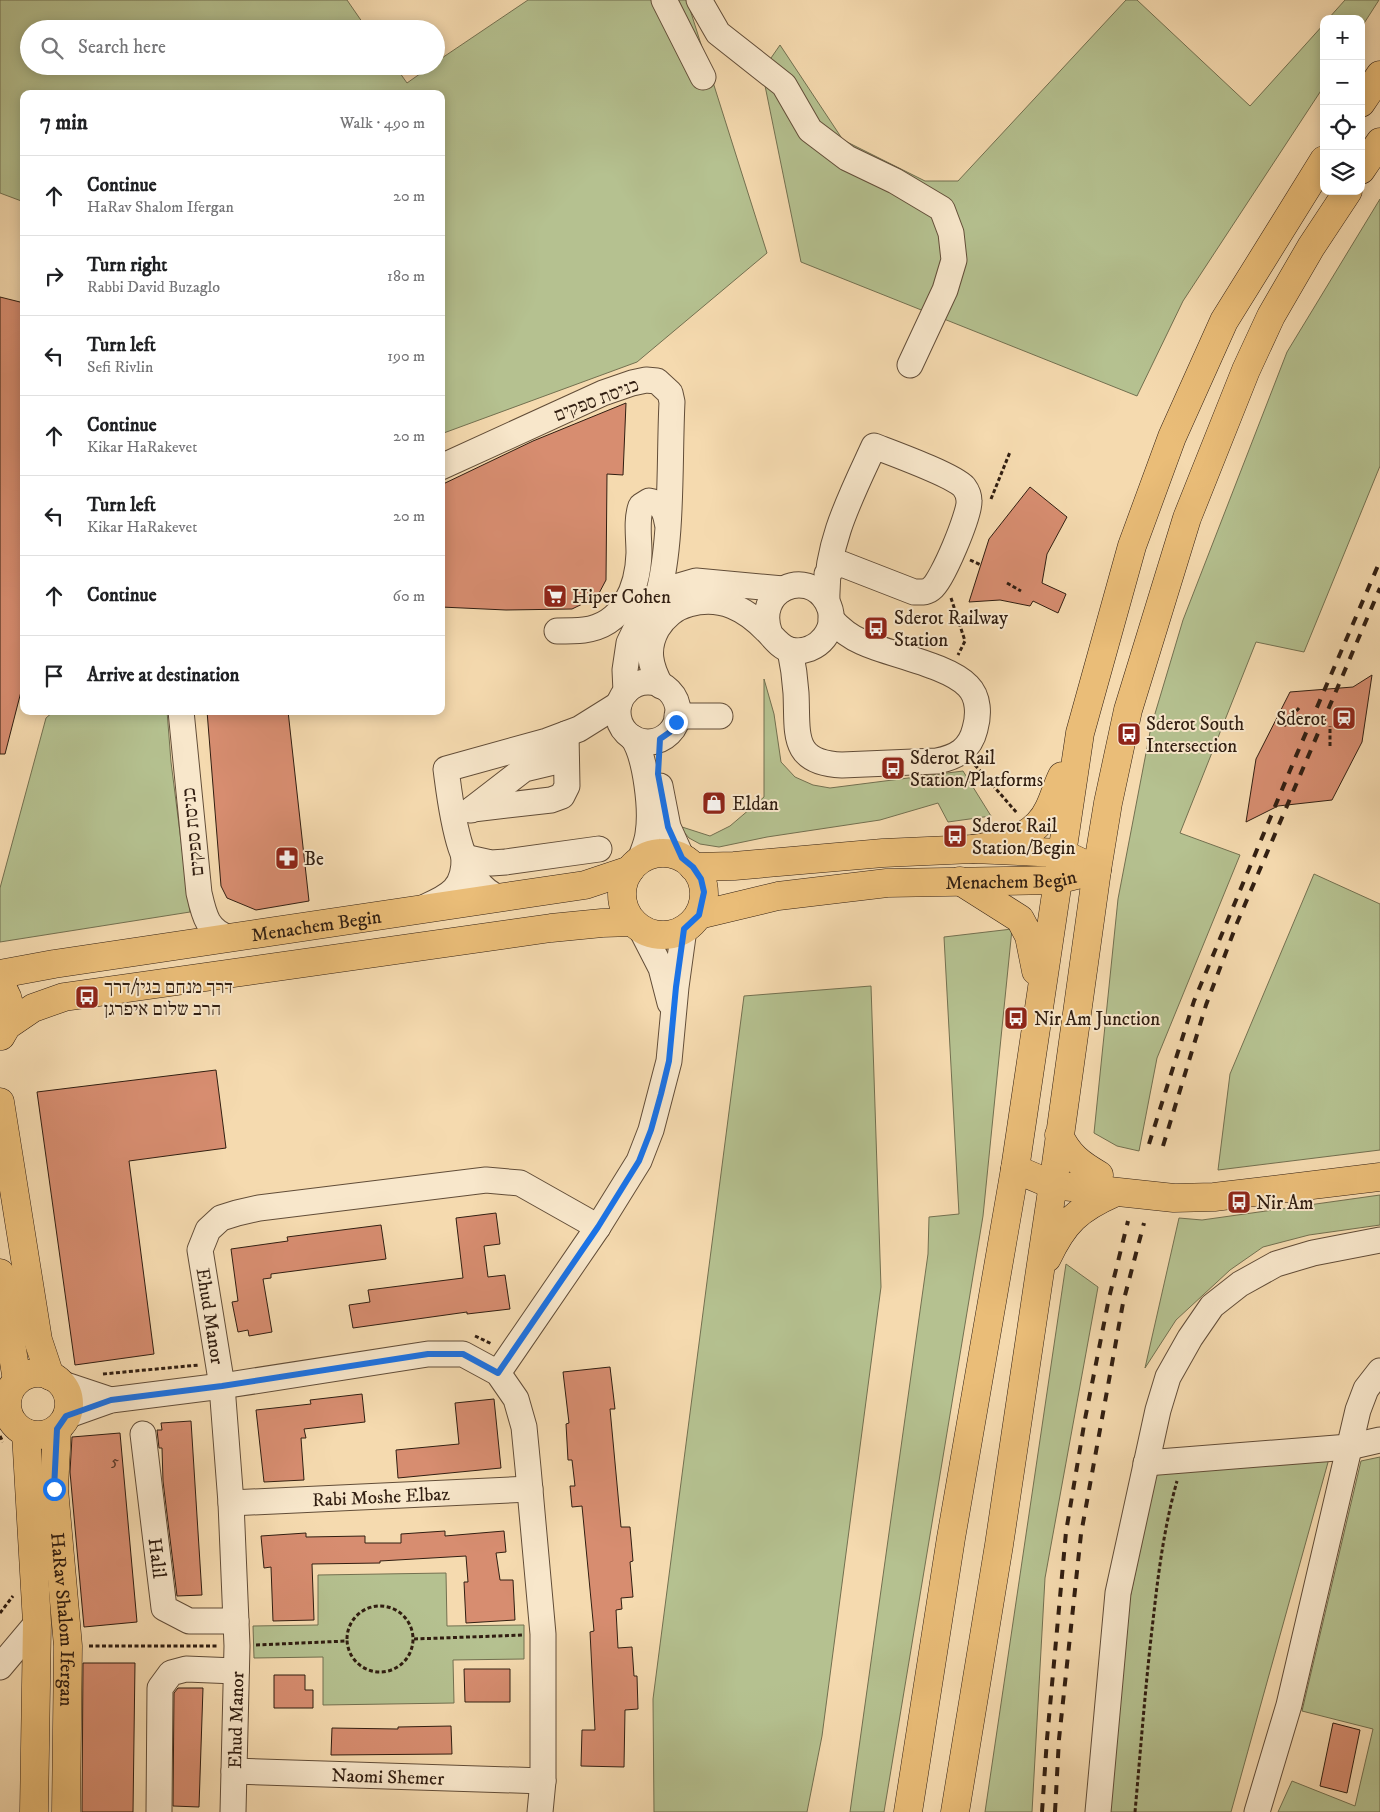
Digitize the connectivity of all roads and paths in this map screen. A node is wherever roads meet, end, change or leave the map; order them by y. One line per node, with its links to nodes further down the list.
1 (664, 0): 4 (street)
2 (699, 0): 10 (street)
3 (1380, 75): 5 (main road)
4 (704, 77)
5 (1365, 97)
6 (1380, 142): 7 (main road)
7 (1365, 164)
8 (1320, 166): 32 (main road)
9 (1345, 195): 46 (main road)
10 (910, 365)
11 (445, 465): 12 (street, כניסת ספקים)
12 (667, 522): 18 (street, כניסת ספקים); 20 (street)
13 (834, 539): 14 (street); 14 (street); 16 (street)
14 (827, 574): 19 (street)
15 (1006, 583): 17 (path)
16 (790, 587): 18 (street); 19 (street); 21 (street)
17 (1021, 591)
18 (656, 599): 24 (street)
19 (829, 610): 22 (street); 36 (street)
20 (556, 631)
21 (770, 634): 22 (street); 23 (street)
22 (790, 650): 36 (street)
23 (661, 686): 24 (street); 27 (street)
24 (623, 698): 31 (street); 33 (street)
25 (1299, 708): 29 (path)
26 (180, 715): 53 (street, כניסת ספקים)
27 (677, 716): 28 (street); 34 (street)
28 (720, 716)
29 (1284, 726)
30 (1330, 726): 35 (path)
31 (572, 732): 33 (street); 37 (street); 38 (street)
32 (1080, 733): 39 (main road); 42 (main road)
33 (629, 734): 34 (street); 45 (street)
34 (660, 739): 44 (street)
35 (1330, 746)
36 (963, 752): 39 (path)
37 (566, 759): 38 (street); 38 (street)
38 (464, 816): 43 (street)
39 (1032, 831): 41 (main road)
40 (599, 849): 43 (street)
41 (973, 849): 42 (main road, Menachem Begin); 44 (main road, Menachem Begin)
42 (1061, 853): 46 (main road, Menachem Begin); 47 (main road)
43 (464, 857): 49 (street); 50 (street)
44 (687, 862): 45 (main road); 51 (main road)
45 (635, 865): 49 (main road, Menachem Begin); 52 (main road)
46 (1097, 870): 47 (main road, Menachem Begin); 60 (main road)
47 (1057, 880): 48 (main road, Menachem Begin); 56 (main road)
48 (960, 881): 51 (main road, Menachem Begin); 56 (main road)
49 (500, 898): 50 (main road, Menachem Begin)
50 (423, 908): 53 (main road, Menachem Begin)
51 (692, 922): 52 (main road); 57 (street)
52 (637, 926): 57 (street); 58 (main road, Menachem Begin)
53 (230, 938): 54 (main road, Menachem Begin)
54 (0, 974)
55 (0, 985): 58 (main road)
56 (1040, 992): 61 (main road)
57 (673, 1020): 65 (street)
58 (2, 1034)
59 (0, 1102): 74 (main road)
60 (1059, 1135): 62 (main road); 64 (main road)
61 (1015, 1170): 62 (main road); 102 (main road)
62 (1054, 1174): 64 (main road); 68 (main road)
63 (1380, 1177): 64 (main road)
64 (1107, 1184): 68 (main road)
65 (598, 1227): 70 (street); 73 (street, Ehud Manor)
66 (1380, 1240): 83 (street)
67 (0, 1273): 75 (main road)
68 (1039, 1275): 103 (main road)
69 (466, 1334): 70 (path)
70 (504, 1364): 73 (street); 84 (street)
71 (1380, 1371): 81 (street)
72 (102, 1374): 73 (path)
73 (220, 1375): 76 (street); 85 (street, Ehud Manor)
74 (55, 1379): 75 (main road); 76 (street); 77 (main road)
75 (17, 1381): 78 (main road)
76 (111, 1400): 77 (street)
77 (62, 1422): 78 (main road); 91 (main road, HaRav Shalom Ifergan)
78 (26, 1432): 87 (main road, HaRav Shalom Ifergan)
79 (143, 1434): 86 (street, Halil)
80 (1380, 1440): 81 (street)
81 (1349, 1447): 82 (street); 106 (street)
82 (1183, 1460): 83 (street); 105 (path)
83 (1146, 1463): 104 (street)
84 (530, 1489): 85 (street, Rabi Moshe Elbaz); 88 (street)
85 (230, 1504): 86 (street, Ehud Manor)
86 (236, 1621): 92 (street, Ehud Manor)
87 (37, 1623): 93 (street); 97 (main road, HaRav Shalom Ifergan)
88 (542, 1634): 89 (path); 96 (street)
89 (414, 1639): 90 (path); 90 (path)
90 (347, 1641): 92 (path)
91 (68, 1646): 92 (path); 98 (main road, HaRav Shalom Ifergan)
92 (237, 1646): 94 (street, Ehud Manor)
93 (0, 1667)
94 (236, 1671): 95 (street, Ehud Manor); 99 (street)
95 (234, 1771): 96 (street, Naomi Shemer); 100 (street, Ehud Manor)
96 (542, 1781): 101 (street)
97 (34, 1812)
98 (66, 1812)
99 (159, 1812)
100 (233, 1812)
101 (540, 1812)
102 (908, 1812)
103 (955, 1812)
104 (1098, 1812)
105 (1135, 1812)
106 (1257, 1812)

